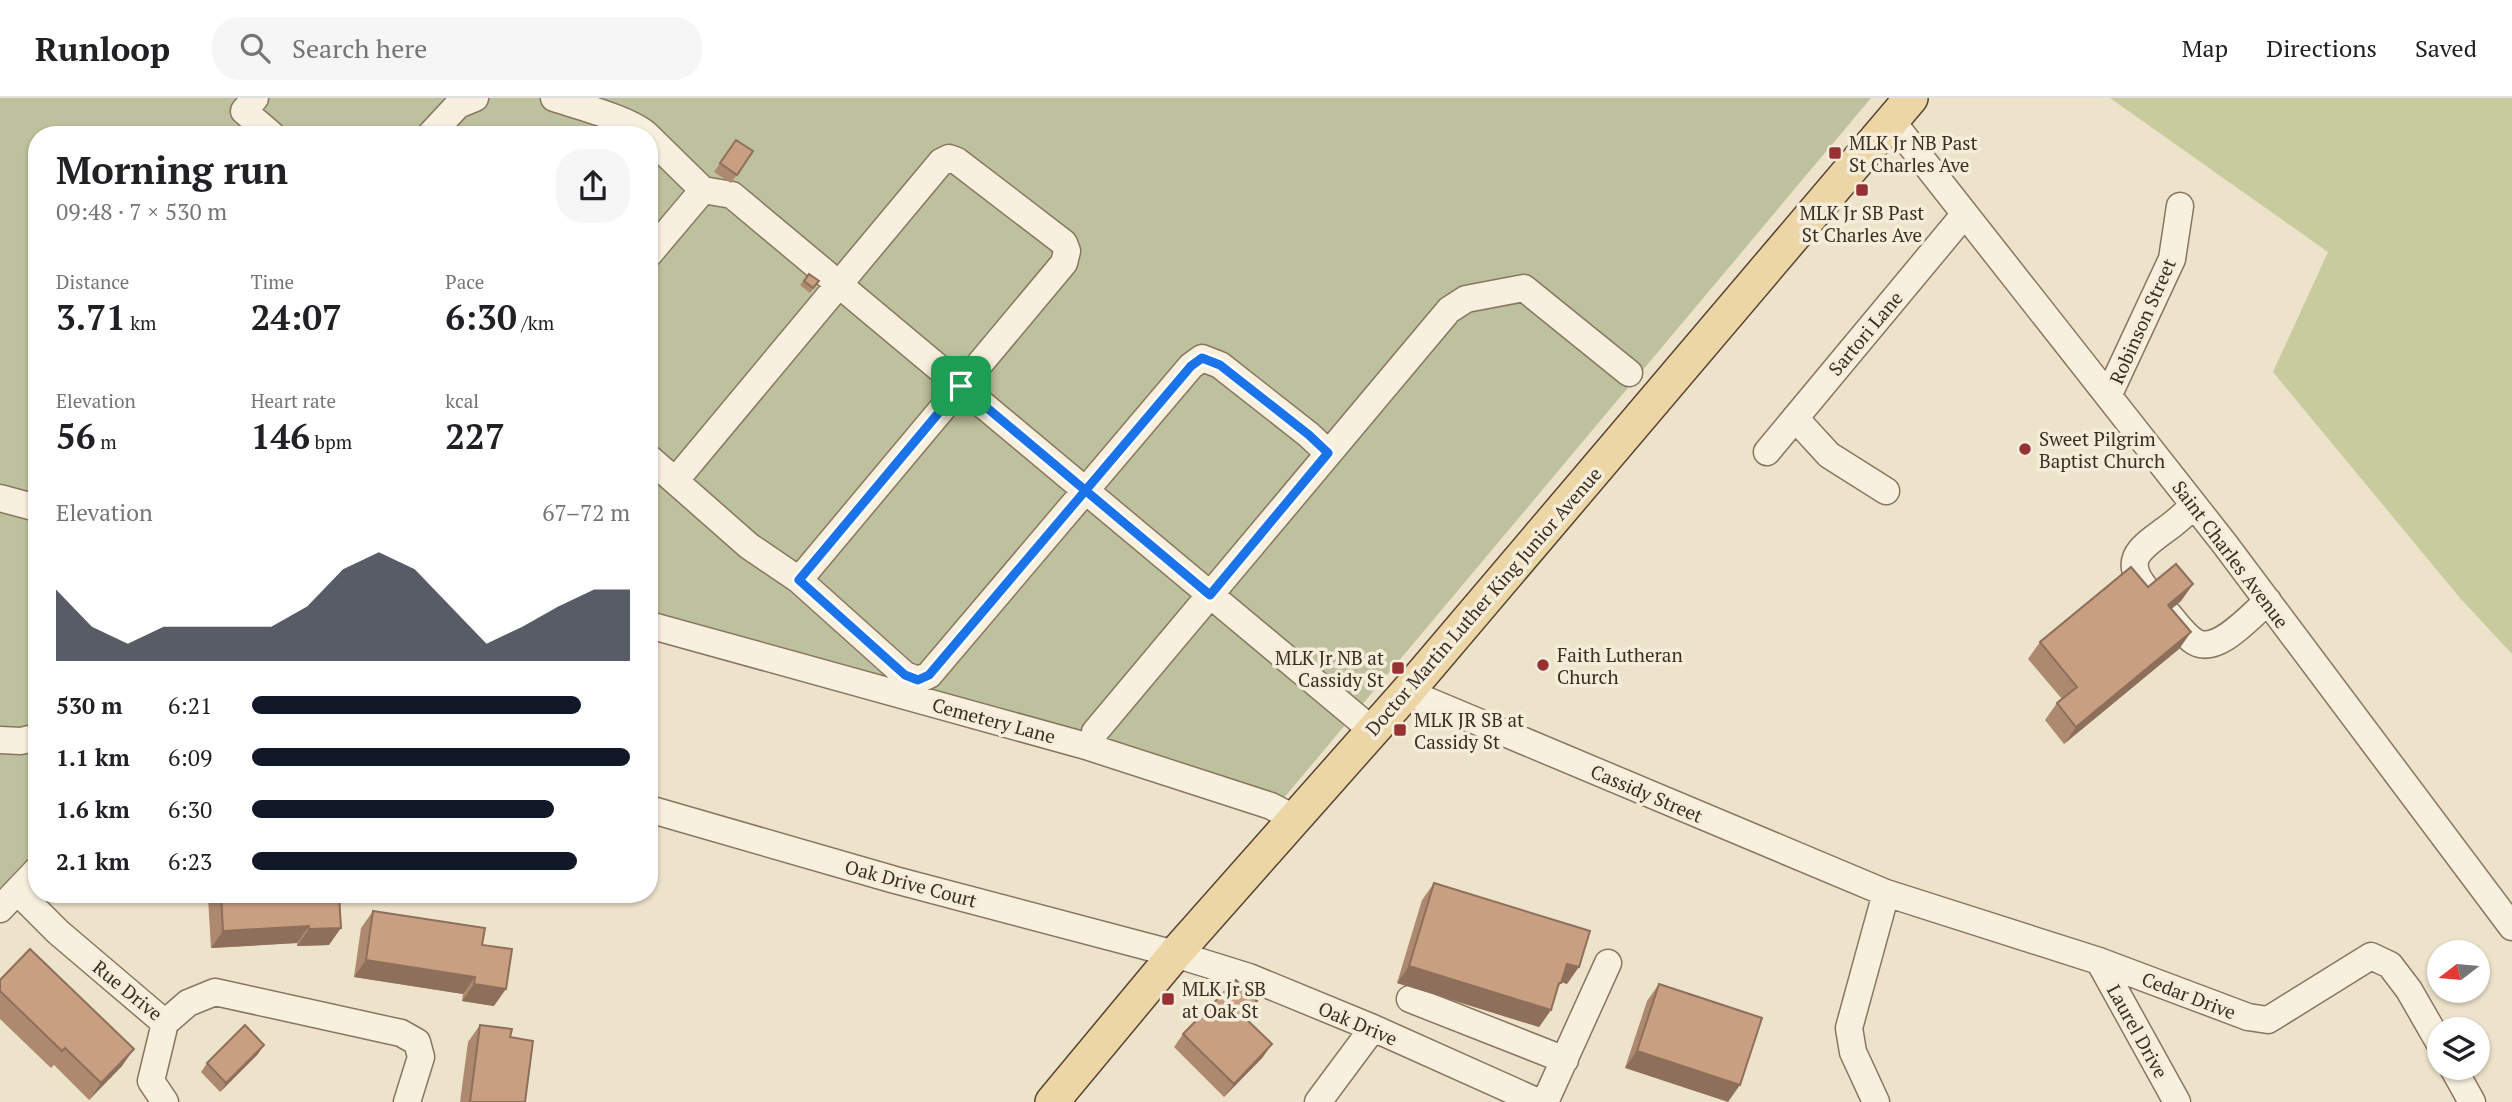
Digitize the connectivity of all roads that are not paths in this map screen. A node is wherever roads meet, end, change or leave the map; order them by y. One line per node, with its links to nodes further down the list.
1 (475, 98): 6 (street)
2 (554, 98): 7 (street)
3 (242, 102): 5 (street)
4 (1901, 109): 11 (street, Saint Charles Avenue); 33 (main road, Doctor Martin Luther King Junior Avenue)
5 (264, 126)
6 (438, 126)
7 (632, 126)
8 (658, 146): 9 (street)
9 (703, 190): 12 (street); 13 (street)
10 (2180, 206): 16 (street, Robinson Street)
11 (1964, 215): 16 (street, Saint Charles Avenue); 17 (street, Sartori Lane)
12 (658, 243)
13 (839, 284): 15 (street); 15 (street); 21 (street)
14 (1629, 373): 19 (street)
15 (961, 386): 22 (street); 27 (street)
16 (2109, 394): 25 (street, Saint Charles Avenue)
17 (1795, 418): 18 (street, Sartori Lane); 23 (street)
18 (1767, 452)
19 (1328, 453): 22 (street); 29 (street)
20 (658, 466): 21 (street)
21 (676, 481): 27 (street)
22 (1086, 491): 27 (street); 29 (street)
23 (1886, 491)
24 (0, 498): 26 (street)
25 (2194, 505): 28 (street); 30 (street, Saint Charles Avenue)
26 (28, 506)
27 (799, 580)
28 (2148, 591)
29 (1210, 595): 34 (street); 35 (street)
30 (2268, 601): 31 (street); 43 (street, Saint Charles Avenue)
31 (2168, 614)
32 (658, 627): 39 (street, Cemetery Lane)
33 (1407, 692): 34 (main road, Doctor Martin Luther King Junior Avenue); 41 (street, Cassidy Street)
34 (1372, 730): 39 (main road, Doctor Martin Luther King Junior Avenue)
35 (1095, 732)
36 (28, 739): 37 (street)
37 (0, 740)
38 (658, 812): 44 (street, Oak Drive Court)
39 (1294, 818): 44 (main road, Doctor Martin Luther King Junior Avenue)
40 (28, 879): 42 (street)
41 (1886, 893): 45 (street, Cedar Drive); 59 (street)
42 (8, 900): 49 (street, Rue Drive)
43 (2512, 928)
44 (1175, 954): 50 (street, Oak Drive); 55 (main road, Doctor Martin Luther King Junior Avenue)
45 (2099, 961): 48 (street, Cedar Drive); 60 (street, Laurel Drive)
46 (1608, 963): 51 (street)
47 (1410, 999): 51 (street)
48 (2427, 1021)
49 (164, 1023): 53 (street); 54 (street, Rue Drive)
50 (1373, 1028): 56 (street); 57 (street, Oak Drive)
51 (1565, 1060): 58 (street)
52 (2459, 1080): 61 (street)
53 (165, 1102)
54 (407, 1102)
55 (1052, 1102)
56 (1318, 1102)
57 (1538, 1102)
58 (1545, 1102)
59 (1876, 1102)
60 (2176, 1102)
61 (2472, 1102)

